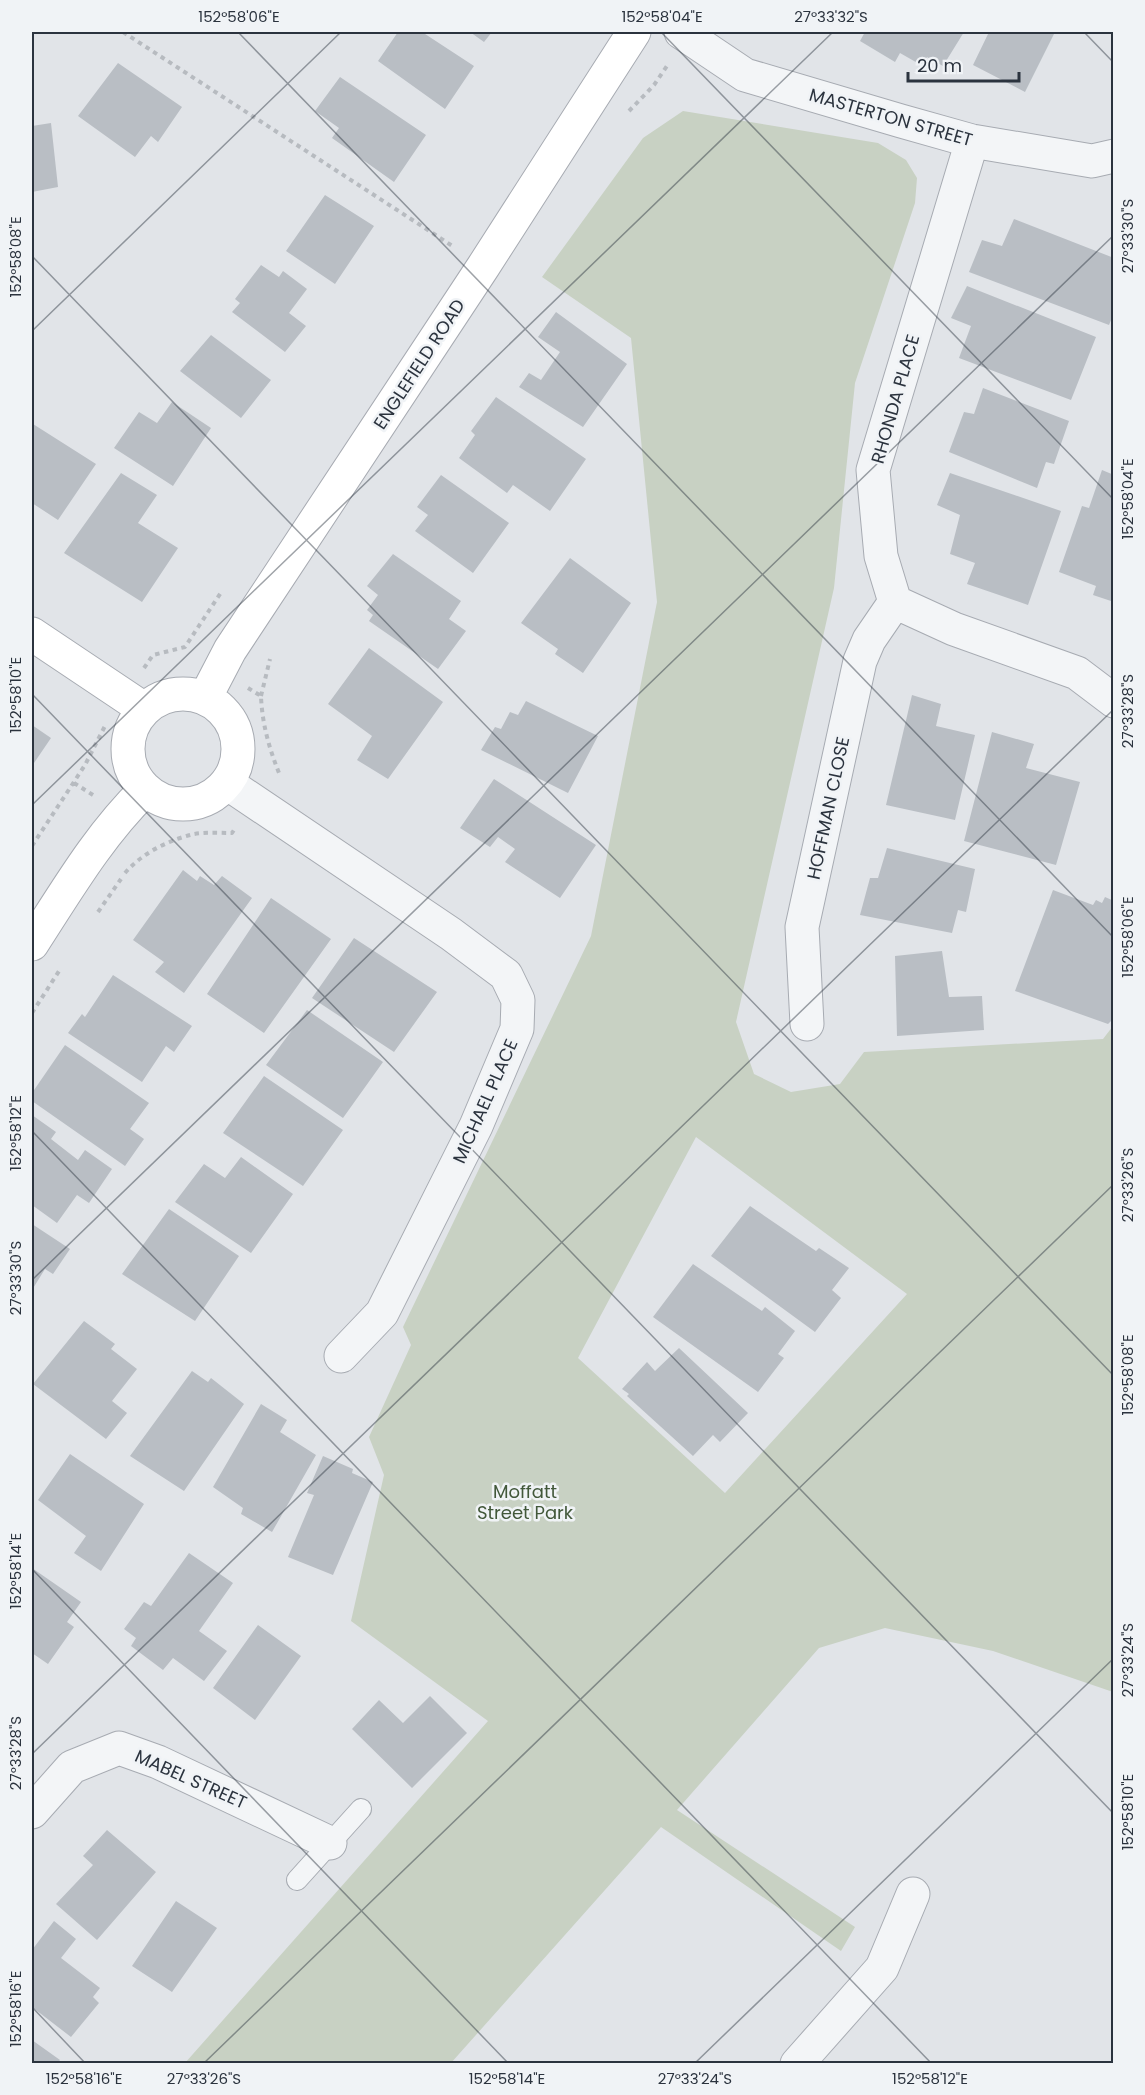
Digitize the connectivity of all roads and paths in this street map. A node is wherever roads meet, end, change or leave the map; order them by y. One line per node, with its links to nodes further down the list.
1 (123, 32): 7 (path)
2 (634, 32): 9 (street, ENGLEFIELD ROAD)
3 (681, 32): 4 (street, MASTERTON STREET)
4 (972, 141): 5 (street, MASTERTON STREET); 11 (street, RHONDA PLACE)
5 (1113, 156)
6 (459, 237): 7 (path)
7 (453, 247): 8 (path); 9 (path)
8 (447, 255)
9 (483, 267): 14 (street, ENGLEFIELD ROAD)
10 (228, 584): 13 (path)
11 (895, 602): 15 (street); 25 (street, HOFFMAN CLOSE)
12 (32, 634): 16 (street)
13 (185, 647): 14 (path); 16 (path)
14 (212, 684): 16 (street); 17 (street); 19 (path)
15 (1113, 701)
16 (135, 702): 18 (street); 20 (path)
17 (227, 783): 18 (street); 19 (street, MICHAEL PLACE)
18 (145, 789): 22 (street)
19 (254, 802): 21 (path); 26 (street, MICHAEL PLACE)
20 (32, 846)
21 (93, 920)
22 (32, 944)
23 (62, 967): 24 (path)
24 (32, 1013)
25 (807, 1024)
26 (341, 1356)
27 (361, 1809): 29 (lane)
28 (32, 1812): 29 (street, MABEL STREET)
29 (330, 1843): 30 (lane)
30 (297, 1880)
31 (913, 1894): 32 (street)
32 (797, 2064)

